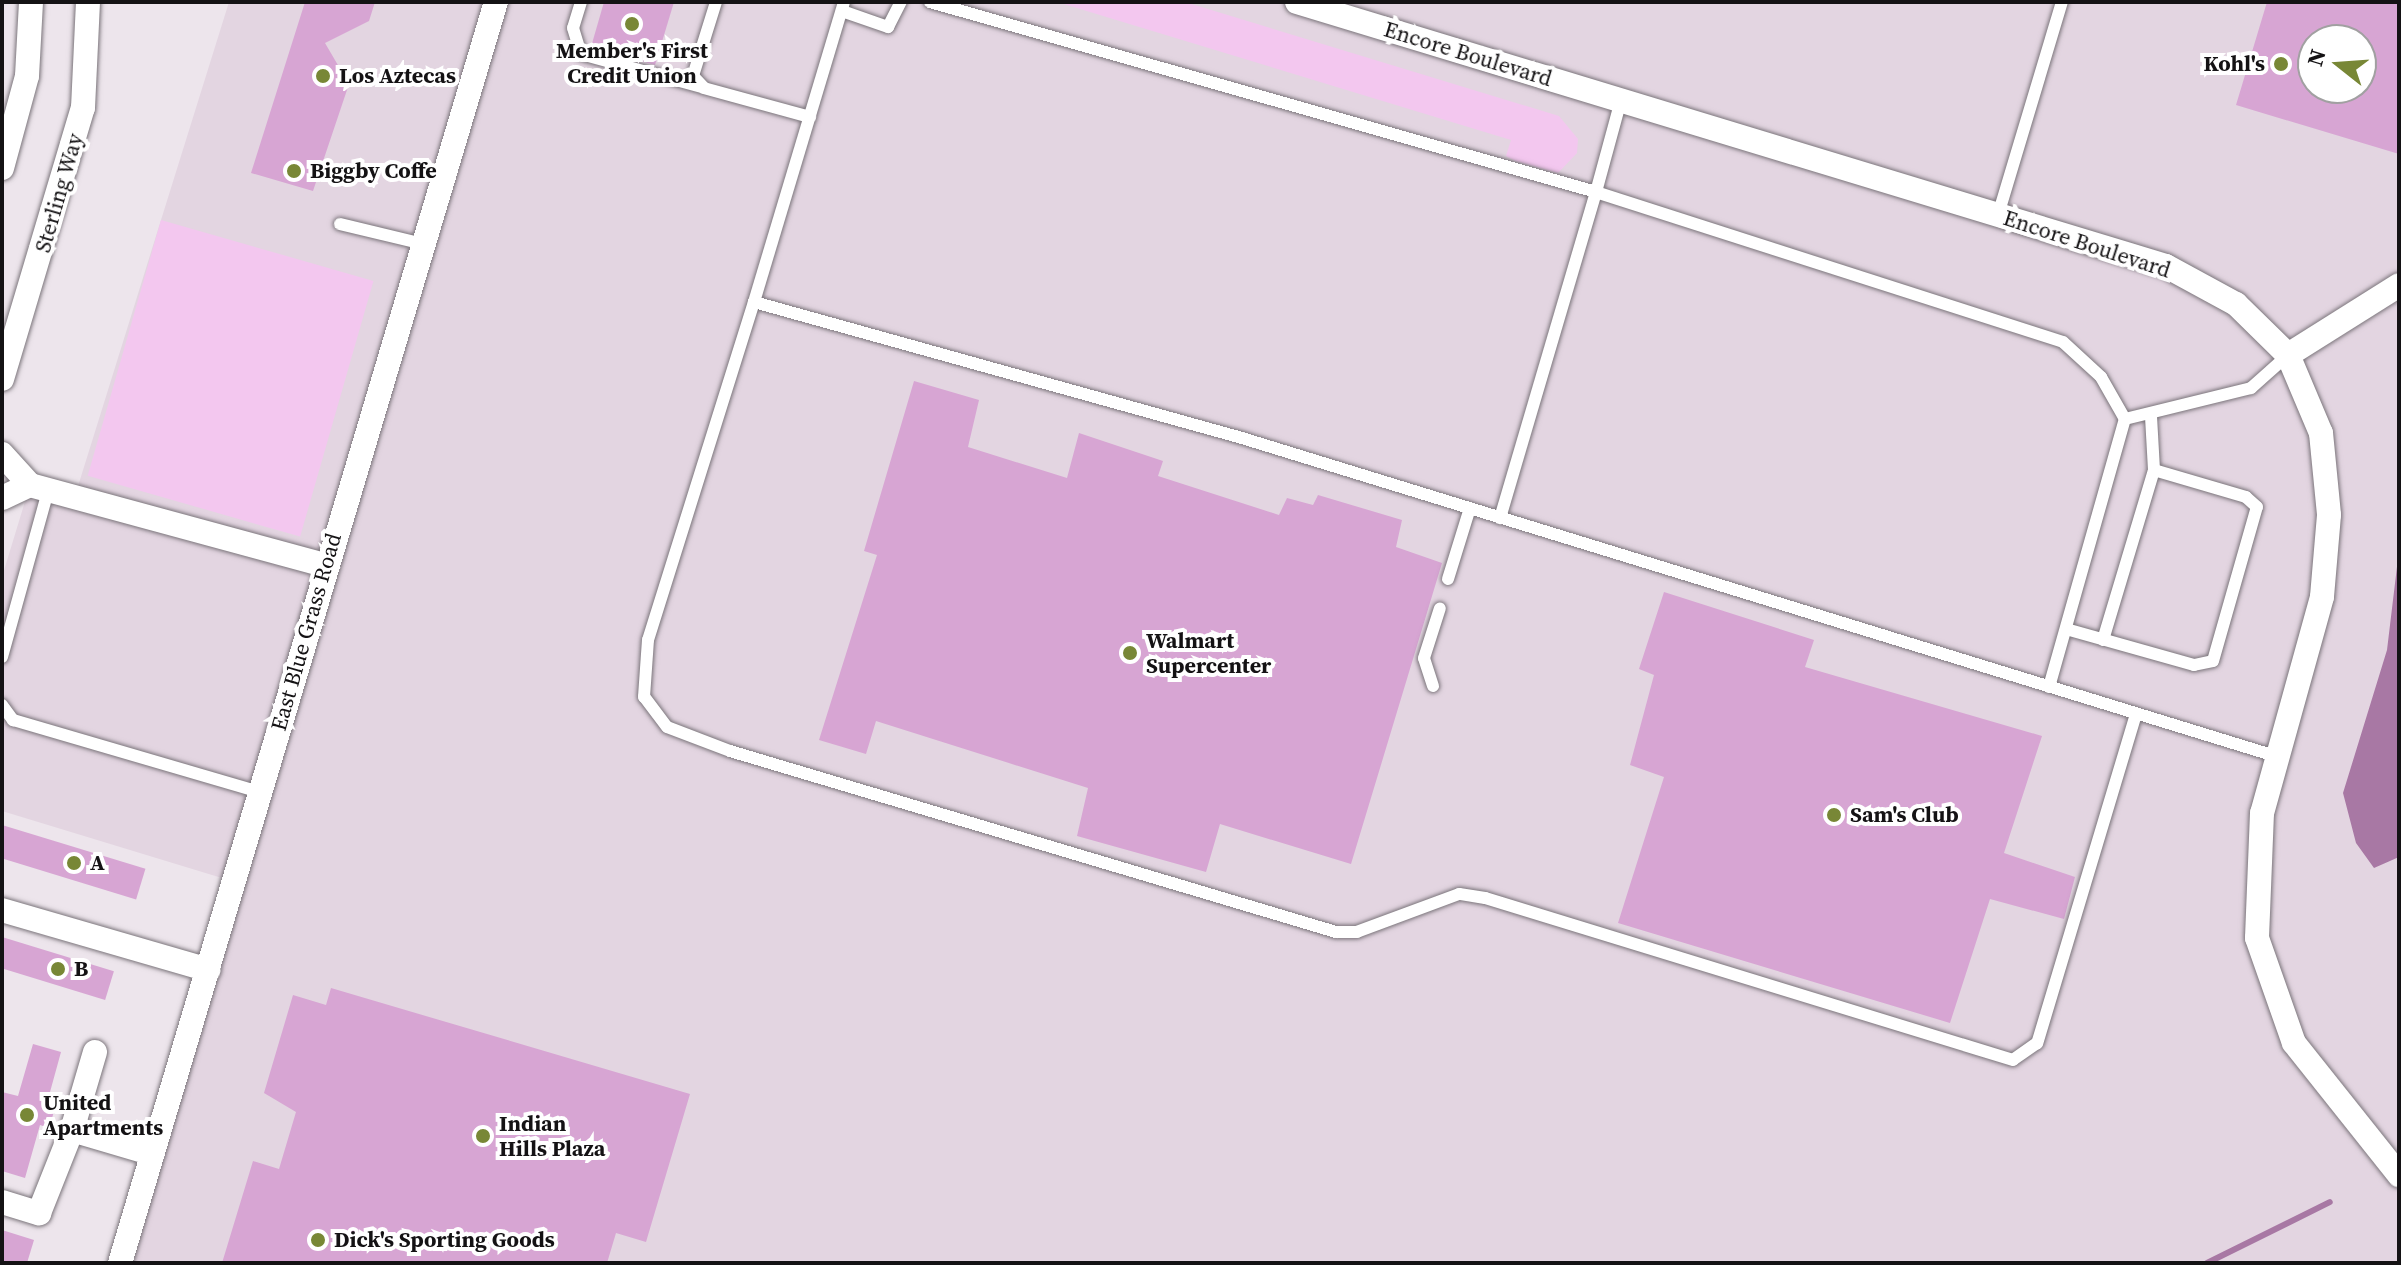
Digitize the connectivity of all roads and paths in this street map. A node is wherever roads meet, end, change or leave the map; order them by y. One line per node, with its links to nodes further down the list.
1 (31, 2): 14 (street)
2 (88, 2): 22 (street, Sterling Way)
3 (496, 2): 18 (street, East Blue Grass Road)
4 (581, 2): 11 (lane)
5 (716, 2): 11 (lane)
6 (901, 2): 10 (lane)
7 (930, 2): 15 (lane)
8 (1297, 2): 12 (street, Encore Boulevard)
9 (2062, 2): 16 (lane)
10 (843, 6): 13 (lane)
11 (704, 88): 13 (lane)
12 (1621, 100): 15 (lane); 16 (street, Encore Boulevard)
13 (810, 117): 20 (lane)
14 (2, 168)
15 (1596, 192): 24 (lane); 30 (lane)
16 (1998, 215): 21 (street, Encore Boulevard)
17 (340, 224): 18 (lane)
18 (423, 244): 31 (street, East Blue Grass Road)
19 (2399, 285): 21 (street)
20 (754, 302): 29 (lane); 40 (lane)
21 (2288, 355): 23 (lane); 41 (street, Encore Boulevard)
22 (2, 379)
23 (2151, 416): 24 (lane); 26 (lane)
24 (2125, 419): 34 (lane)
25 (2, 454): 27 (street)
26 (2154, 470): 35 (lane); 35 (lane)
27 (39, 488): 28 (street); 31 (street); 36 (lane)
28 (2, 498)
29 (1470, 508): 30 (lane); 32 (lane)
30 (1500, 518): 38 (lane)
31 (324, 565): 42 (street, East Blue Grass Road)
32 (1448, 579)
33 (1440, 608): 37 (lane)
34 (2066, 629): 35 (lane); 38 (lane)
35 (2103, 640)
36 (2, 657)
37 (1433, 686)
38 (2049, 687): 40 (lane)
39 (2, 705): 42 (lane)
40 (2136, 714): 41 (lane)
41 (2278, 757): 48 (street, Encore Boulevard)
42 (260, 792): 44 (street, East Blue Grass Road)
43 (2, 910): 44 (street)
44 (208, 970): 47 (street, East Blue Grass Road)
45 (95, 1052): 46 (street)
46 (72, 1130): 47 (street); 49 (street)
47 (153, 1154): 50 (street, East Blue Grass Road)
48 (2399, 1175)
49 (2, 1202)
50 (121, 1263)

